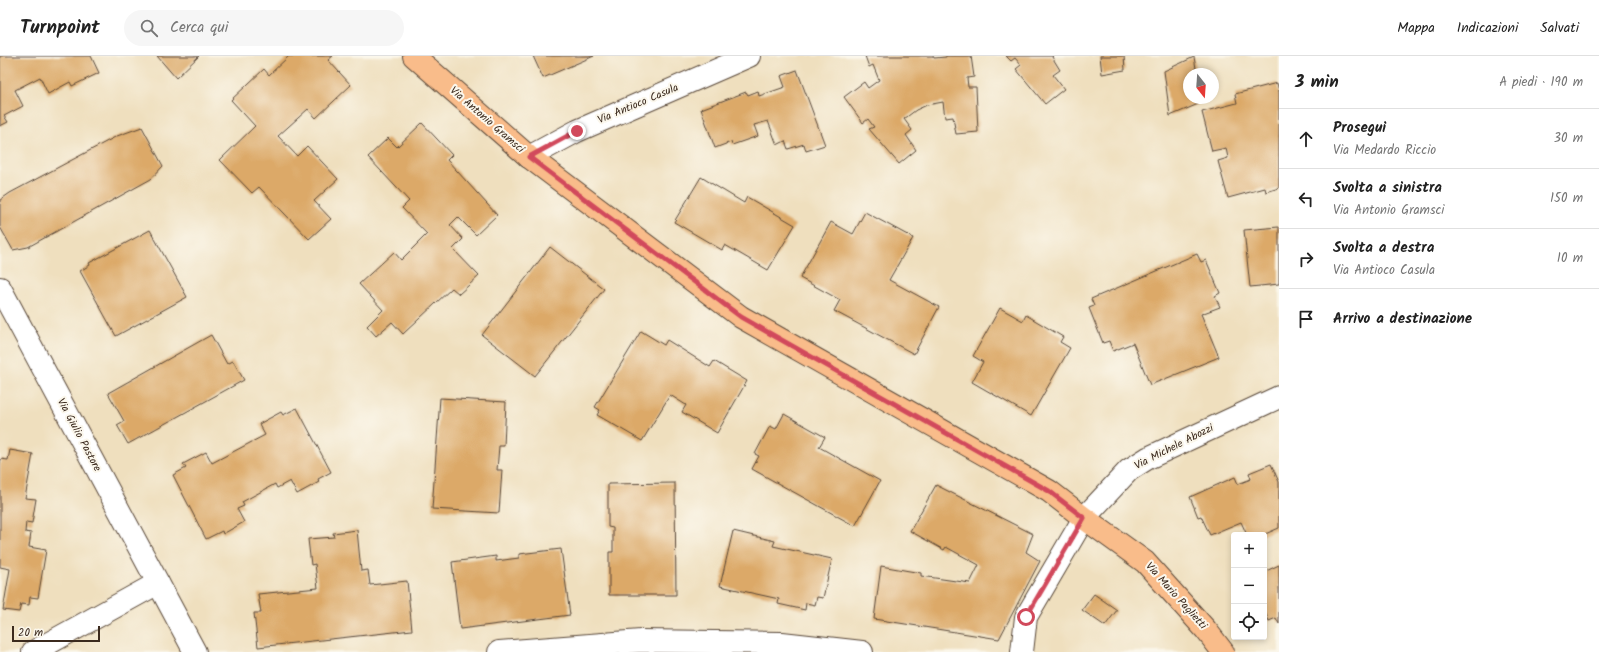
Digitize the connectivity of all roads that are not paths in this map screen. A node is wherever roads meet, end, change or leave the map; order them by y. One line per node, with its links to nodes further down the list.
1 (414, 56): 3 (main road, Via Antonio Gramsci)
2 (749, 56): 3 (street, Via Antioco Casula)
3 (529, 157): 6 (main road, Via Antonio Gramsci)
4 (0, 288): 7 (street, Via Giulio Pastore)
5 (1279, 397): 6 (street, Via Michele Abozzi)
6 (1084, 518): 12 (street, Via Michele Abozzi); 13 (main road, Via Mario Paglietti)
7 (158, 583): 8 (street); 9 (street, Via Giulio Pastore)
8 (33, 652)
9 (195, 652)
10 (499, 652): 11 (street)
11 (862, 652)
12 (1022, 652)
13 (1223, 652)

